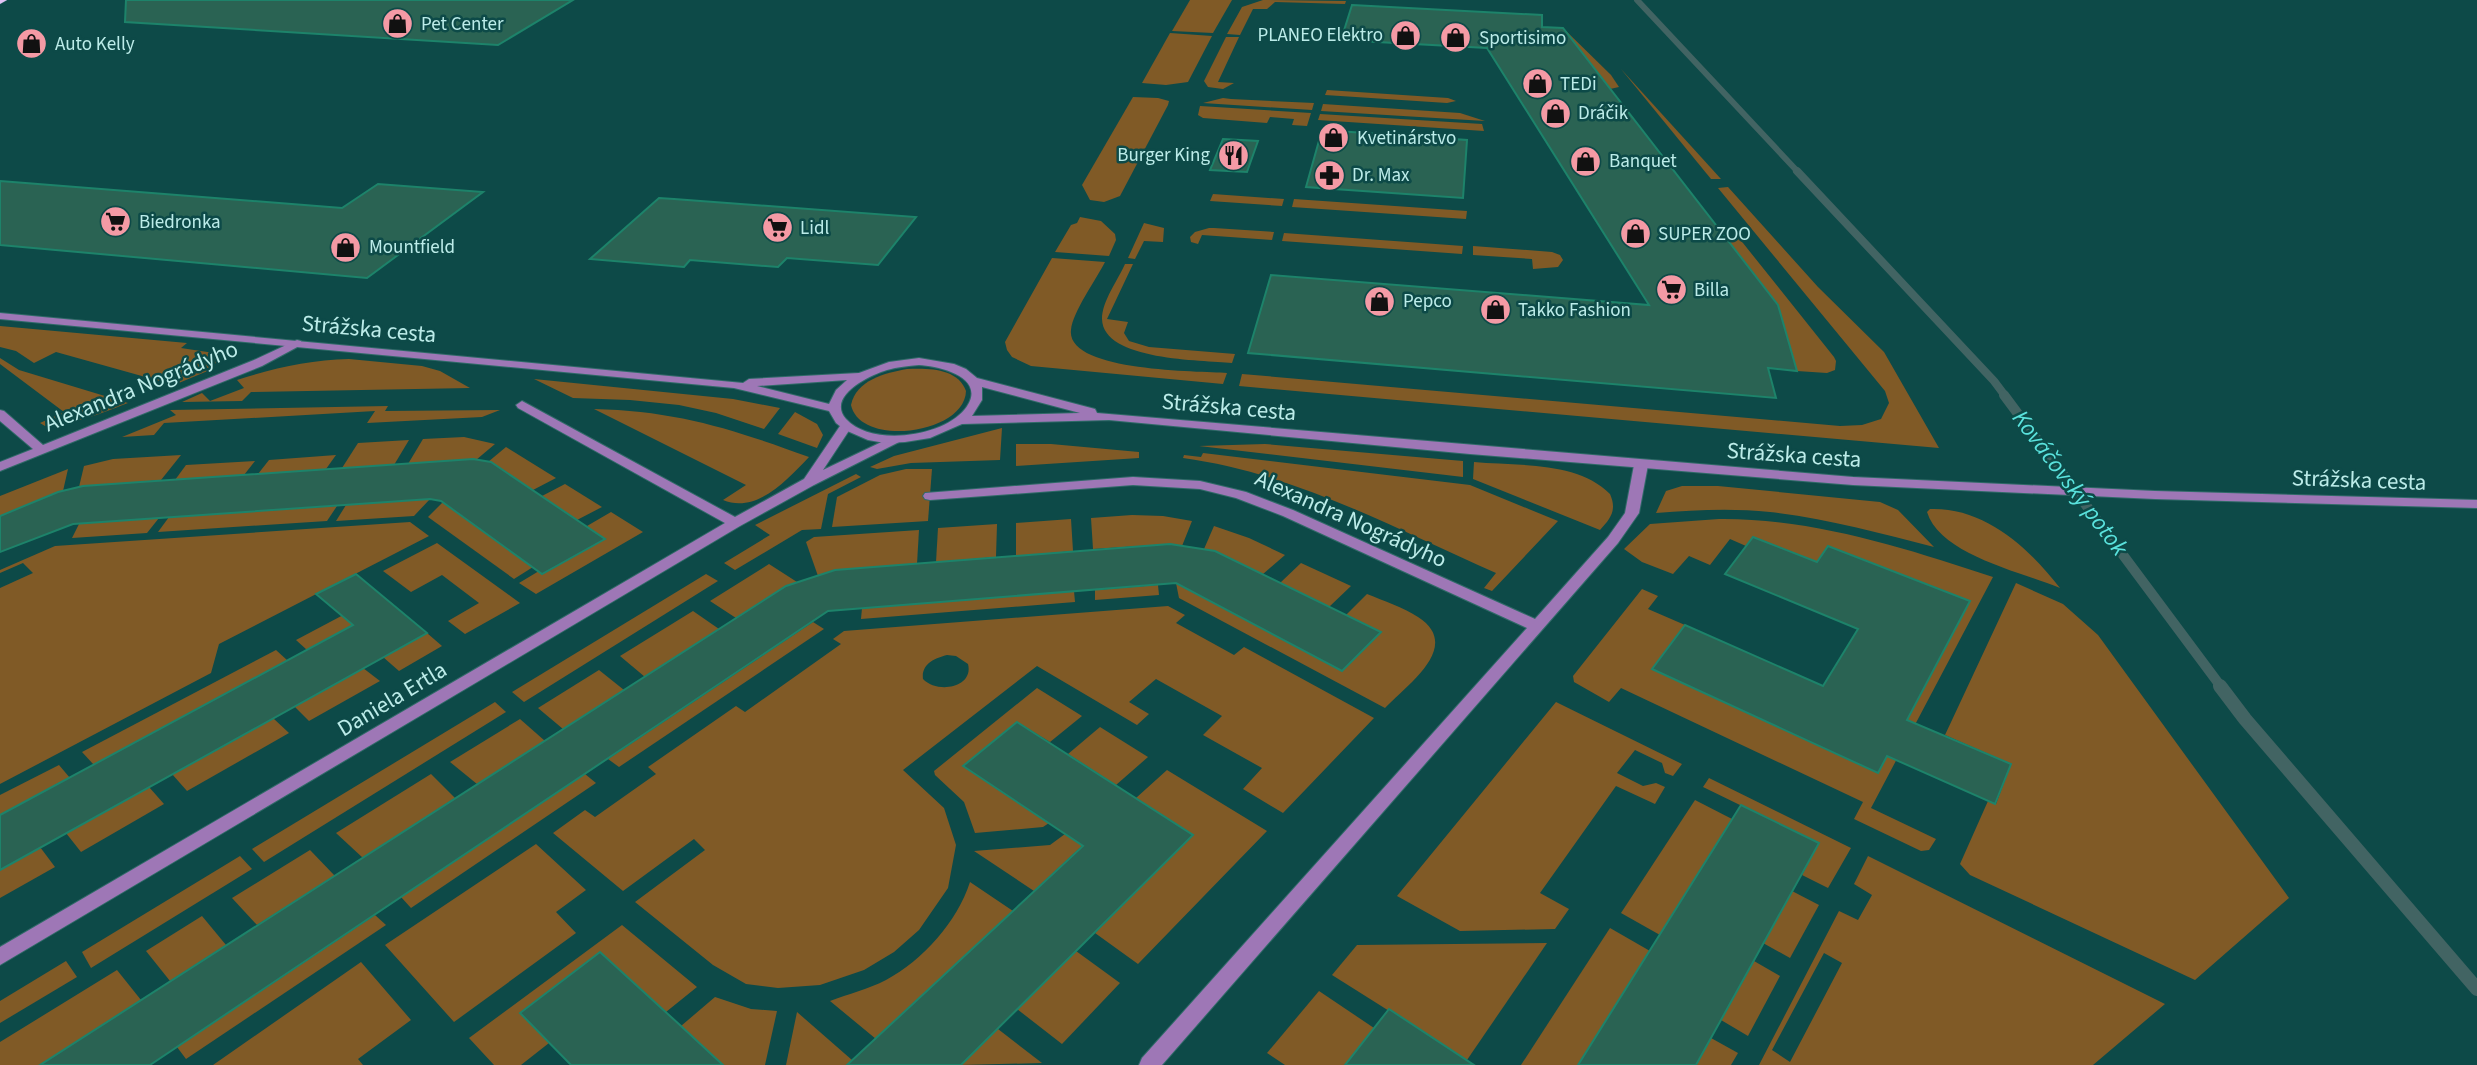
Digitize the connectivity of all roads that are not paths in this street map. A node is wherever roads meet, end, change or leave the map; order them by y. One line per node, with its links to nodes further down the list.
1 (0, 316): 2 (street, Strážska cesta)
2 (297, 344): 5 (street, Strážska cesta); 13 (street, Alexandra Nográdyho)
3 (861, 376): 4 (street, Strážska cesta); 5 (street, Strážska cesta); 7 (street, Strážska cesta)
4 (973, 381): 9 (street, Strážska cesta); 10 (street)
5 (734, 384): 7 (street, Strážska cesta)
6 (522, 405): 19 (street)
7 (835, 409): 11 (street)
8 (0, 414): 13 (street)
9 (1109, 416): 10 (street, Strážska cesta); 14 (street, Strážska cesta)
10 (959, 420): 12 (street, Strážska cesta)
11 (846, 426): 12 (street, Strážska cesta); 16 (street, Daniela Ertla)
12 (899, 439): 16 (street, Daniela Ertla)
13 (41, 450): 15 (street, Alexandra Nográdyho)
14 (1641, 465): 18 (street, Strážska cesta); 20 (street)
15 (0, 467)
16 (809, 482): 19 (street, Daniela Ertla)
17 (930, 496): 20 (street, Alexandra Nográdyho)
18 (2477, 504)
19 (735, 523): 21 (street, Daniela Ertla)
20 (1536, 626): 22 (street)
21 (0, 957)
22 (1149, 1065)

